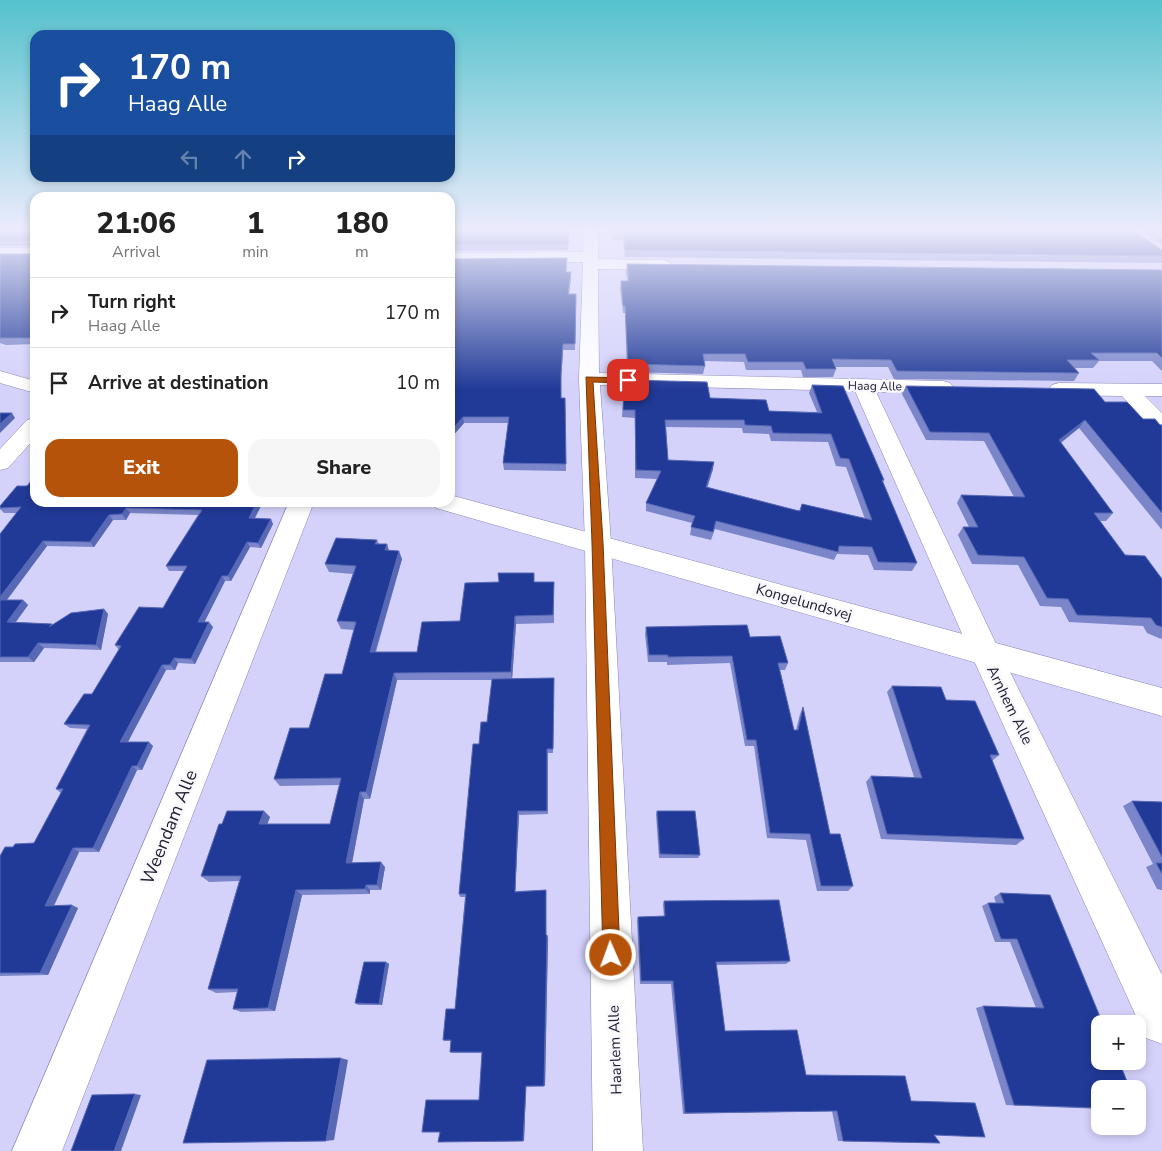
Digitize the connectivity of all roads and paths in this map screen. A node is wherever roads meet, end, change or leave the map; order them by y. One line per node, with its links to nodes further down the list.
1 (590, 283): 3 (street, Haarlem Alle)
2 (0, 377): 4 (street)
3 (589, 379): 5 (street, Haag Alle); 15 (street, Haarlem Alle)
4 (30, 386)
5 (863, 386): 6 (street, Haag Alle); 16 (street, Arnhem Alle)
6 (961, 388)
7 (1040, 389): 8 (street)
8 (1128, 390): 9 (street); 10 (street)
9 (1162, 390)
10 (1162, 426)
11 (30, 430): 12 (street)
12 (0, 463)
13 (455, 504): 15 (street, Kongelundsvej)
14 (300, 507): 19 (street, Weendam Alle)
15 (598, 543): 16 (street, Kongelundsvej); 20 (street, Haarlem Alle)
16 (986, 654): 17 (street, Kongelundsvej); 18 (street, Arnhem Alle)
17 (1162, 702)
18 (1162, 1022)
19 (37, 1151)
20 (618, 1151)

